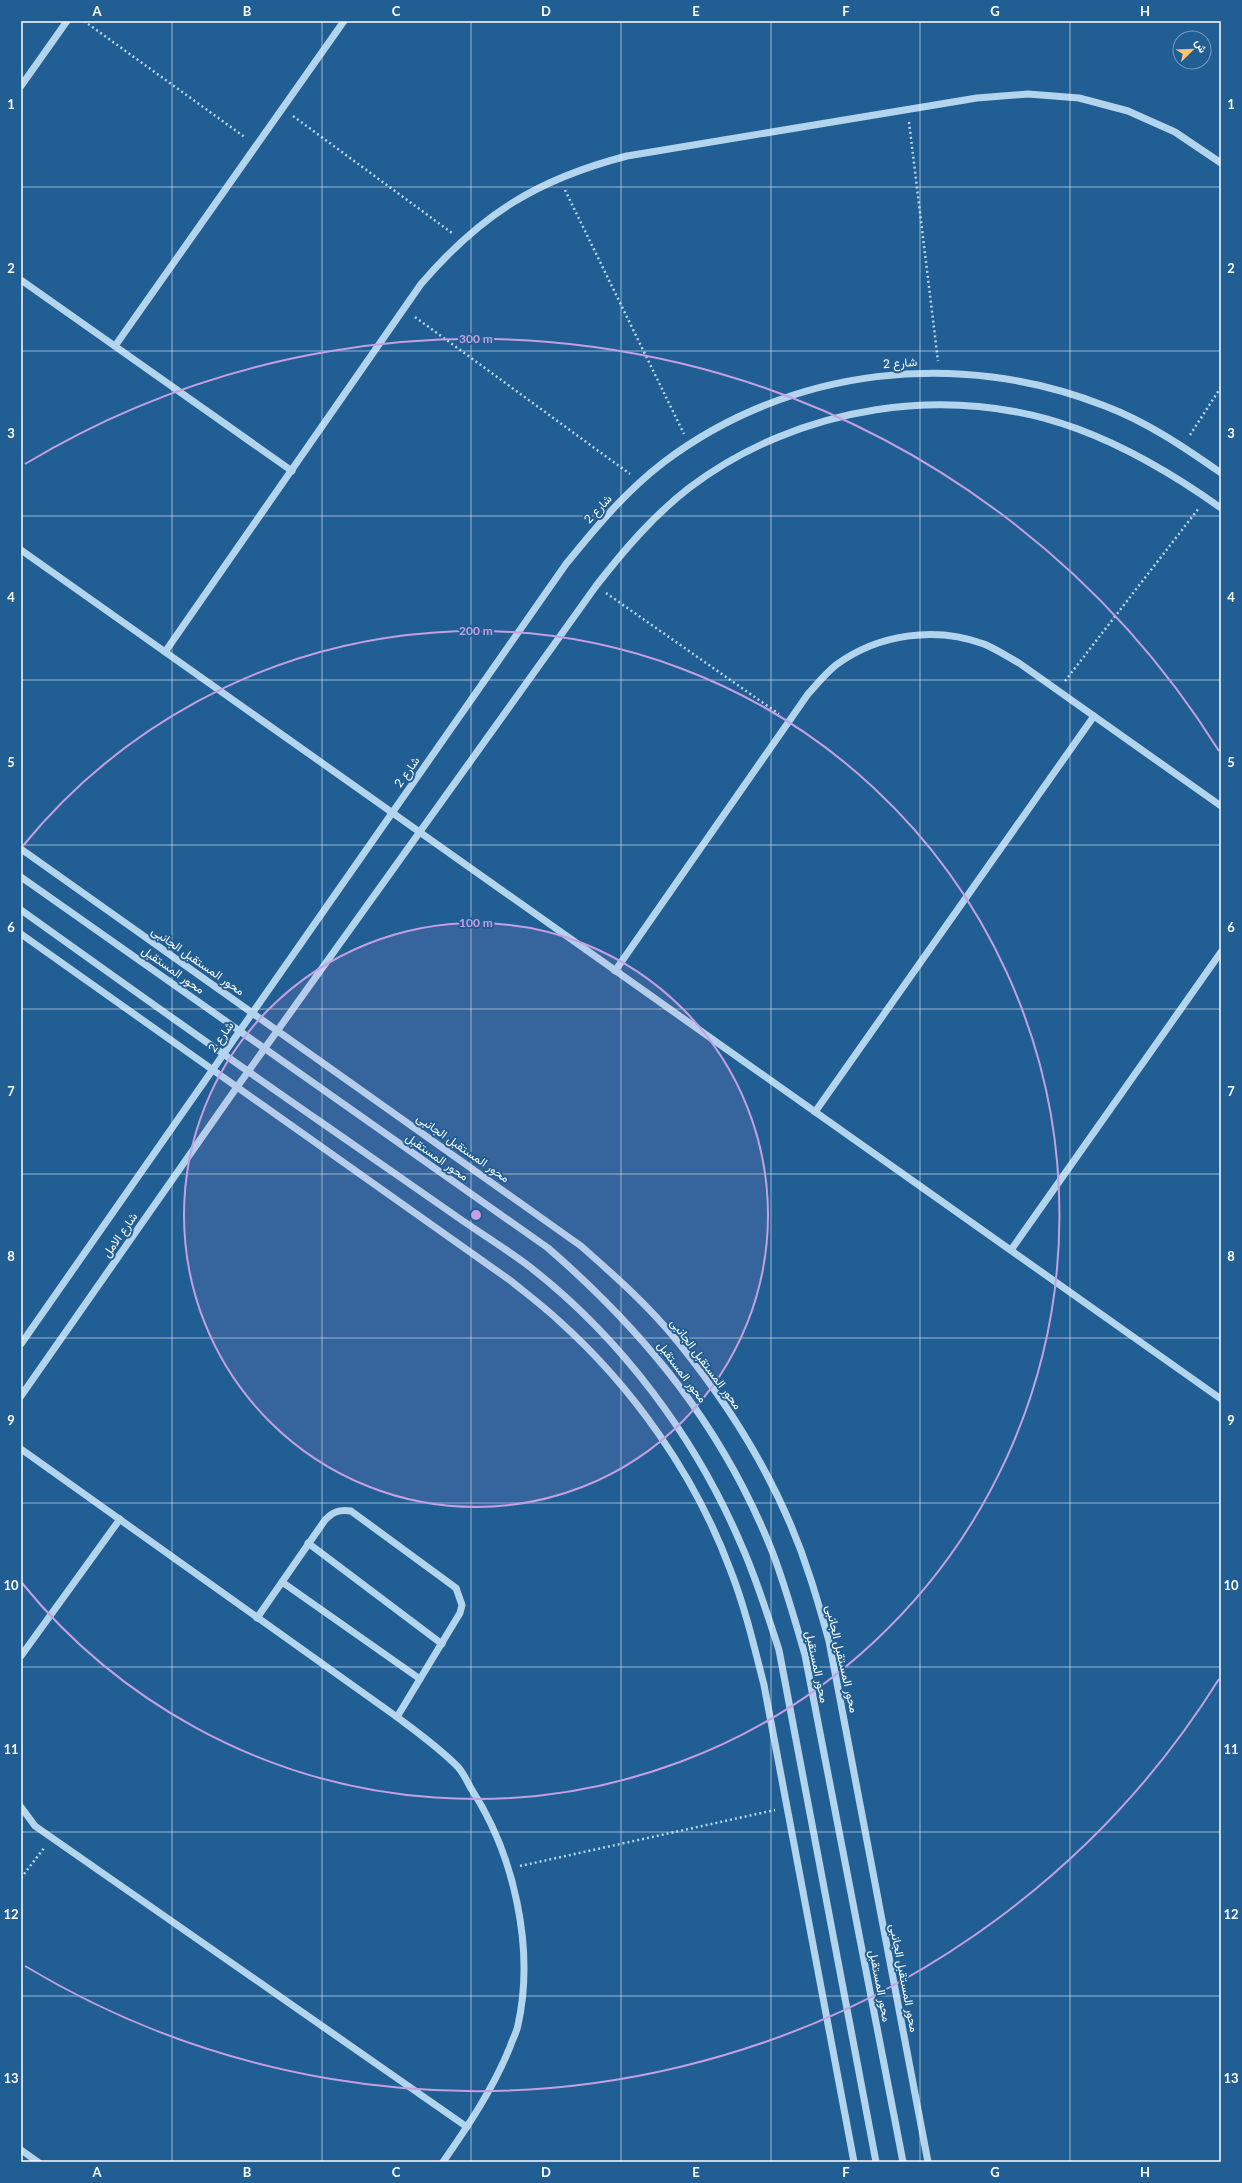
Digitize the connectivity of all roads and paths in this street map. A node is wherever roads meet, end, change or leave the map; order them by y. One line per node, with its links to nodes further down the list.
1 (67, 21): 4 (street)
2 (84, 21): 7 (path)
3 (344, 21): 5 (street)
4 (21, 86)
5 (283, 108): 7 (street); 10 (path)
6 (907, 110): 8 (street); 9 (street); 14 (path)
7 (256, 145): 13 (street)
8 (1221, 163)
9 (559, 177): 10 (street); 16 (path)
10 (462, 240): 12 (street)
11 (21, 280): 13 (street)
12 (403, 308): 18 (street); 20 (path)
13 (115, 346): 18 (street)
14 (939, 372): 16 (street, شارع 2); 17 (street, شارع 2)
15 (1221, 387): 17 (path)
16 (689, 445): 20 (street, شارع 2)
17 (1183, 446): 19 (street, شارع 2)
18 (292, 471): 25 (street)
19 (1221, 473)
20 (640, 482): 30 (street, شارع 2)
21 (1207, 498): 22 (street); 24 (street); 26 (path)
22 (1221, 508)
23 (21, 550): 25 (street)
24 (596, 586): 28 (path); 31 (street)
25 (165, 652): 30 (street)
26 (1057, 690): 27 (street); 28 (street)
27 (1094, 716): 29 (street); 46 (street)
28 (789, 721): 37 (street)
29 (1221, 806)
30 (391, 813): 31 (street); 38 (street, شارع 2)
31 (419, 833): 37 (street); 40 (street)
32 (21, 849): 38 (street, محور المستقبل الجانبى)
33 (21, 877): 39 (street, محور المستقبل)
34 (21, 910): 42 (street)
35 (21, 934): 43 (street)
36 (1221, 952): 47 (street)
37 (615, 971): 46 (street)
38 (252, 1012): 39 (street, شارع 2); 40 (street, محور المستقبل الجانبى)
39 (239, 1030): 41 (street, محور المستقبل); 42 (street, شارع 2)
40 (277, 1031): 41 (street); 72 (street, محور المستقبل الجانبى)
41 (264, 1048): 44 (street); 71 (street, محور المستقبل)
42 (223, 1054): 43 (street, شارع 2); 44 (street)
43 (212, 1069): 45 (street); 48 (street, شارع الامل)
44 (248, 1071): 45 (street); 70 (street)
45 (237, 1086): 49 (street, شارع الامل); 61 (street)
46 (815, 1112): 47 (street)
47 (1011, 1250): 50 (street)
48 (21, 1344)
49 (21, 1396)
50 (1221, 1399)
51 (21, 1449): 52 (street)
52 (120, 1519): 55 (street); 57 (street)
53 (308, 1544): 54 (street); 56 (street); 56 (street)
54 (282, 1582): 55 (street); 58 (street)
55 (257, 1618): 59 (street)
56 (442, 1644): 58 (street)
57 (21, 1656)
58 (420, 1679): 59 (street)
59 (397, 1717): 63 (street)
60 (21, 1807): 62 (street)
61 (787, 1807): 63 (path); 69 (street)
62 (51, 1838): 64 (path); 65 (street)
63 (508, 1868): 65 (street)
64 (21, 1878)
65 (467, 2127): 68 (street)
66 (21, 2150): 67 (street)
67 (38, 2162)
68 (443, 2162)
69 (854, 2162)
70 (876, 2162)
71 (903, 2162)
72 (928, 2162)

